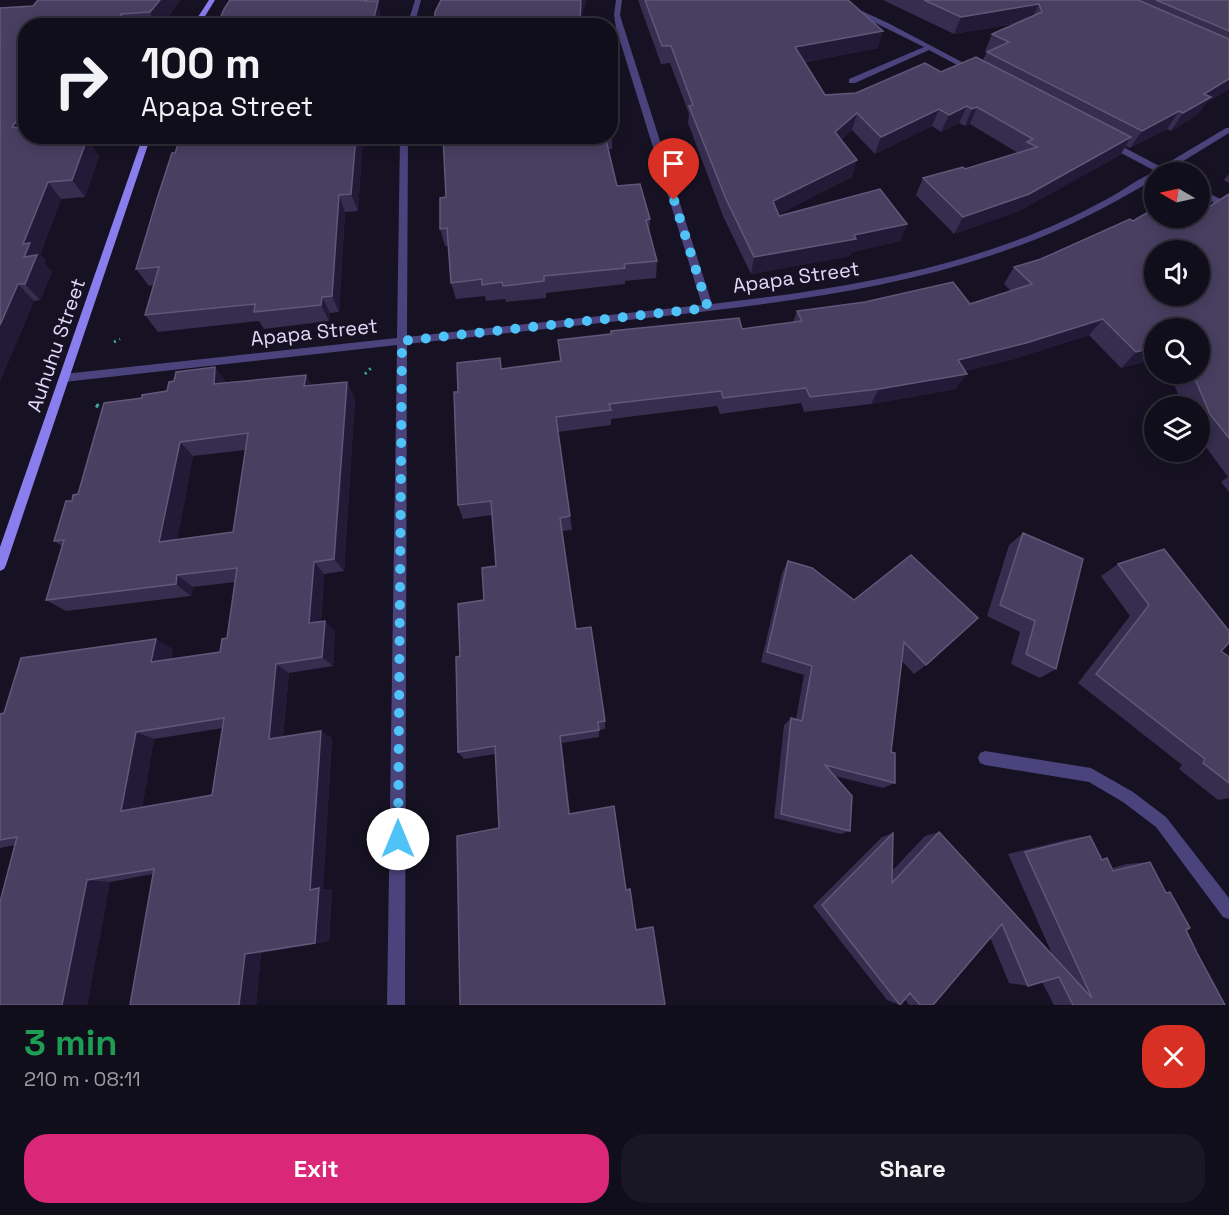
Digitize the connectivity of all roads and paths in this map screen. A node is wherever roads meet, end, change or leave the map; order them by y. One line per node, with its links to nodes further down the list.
1 (212, 0): 5 (street)
2 (418, 0): 6 (street)
3 (619, 0): 7 (street)
4 (832, 0): 9 (street)
5 (200, 18)
6 (412, 18)
7 (618, 18)
8 (618, 19): 21 (street)
9 (929, 47): 10 (street); 11 (street)
10 (981, 75)
11 (852, 81)
12 (1229, 130): 16 (street, Apapa Street)
13 (1096, 136): 17 (street)
14 (144, 144): 27 (street, Auhuhu Street)
15 (404, 144): 23 (street)
16 (1178, 162)
17 (1144, 164)
18 (1144, 182): 21 (street, Apapa Street)
19 (1210, 197): 20 (street)
20 (1229, 207)
21 (708, 308): 23 (street, Apapa Street)
22 (120, 339): 24 (path)
23 (402, 341): 27 (street, Apapa Street); 33 (street)
24 (114, 342)
25 (372, 367): 26 (path)
26 (365, 374)
27 (64, 378): 30 (street, Auhuhu Street)
28 (96, 405): 29 (path)
29 (101, 408)
30 (0, 565)
31 (985, 758): 32 (street)
32 (1229, 911)
33 (396, 1005)

